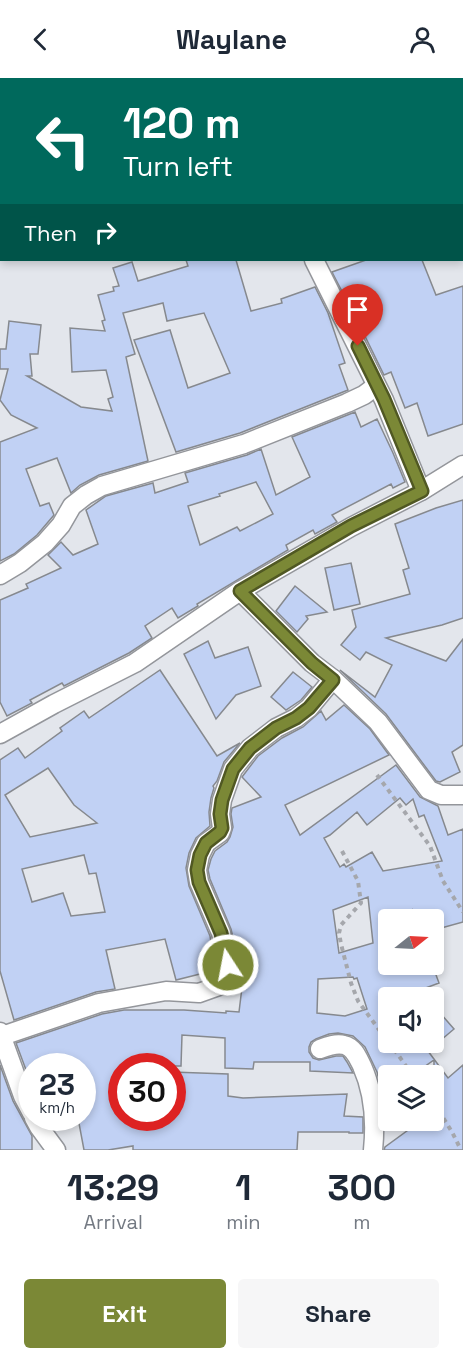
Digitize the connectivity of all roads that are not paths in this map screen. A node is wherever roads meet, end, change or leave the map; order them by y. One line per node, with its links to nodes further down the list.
1 (315, 261): 2 (street)
2 (376, 386): 4 (street); 5 (street)
3 (463, 465): 4 (street)
4 (422, 491): 6 (street)
5 (0, 574)
6 (240, 591): 7 (street); 8 (street)
7 (333, 680): 9 (street); 10 (street)
8 (0, 734)
9 (463, 795)
10 (1, 1034): 12 (street)
11 (320, 1049): 15 (street)
12 (18, 1082)
13 (42, 1131): 14 (street)
14 (56, 1150)
15 (373, 1150)

